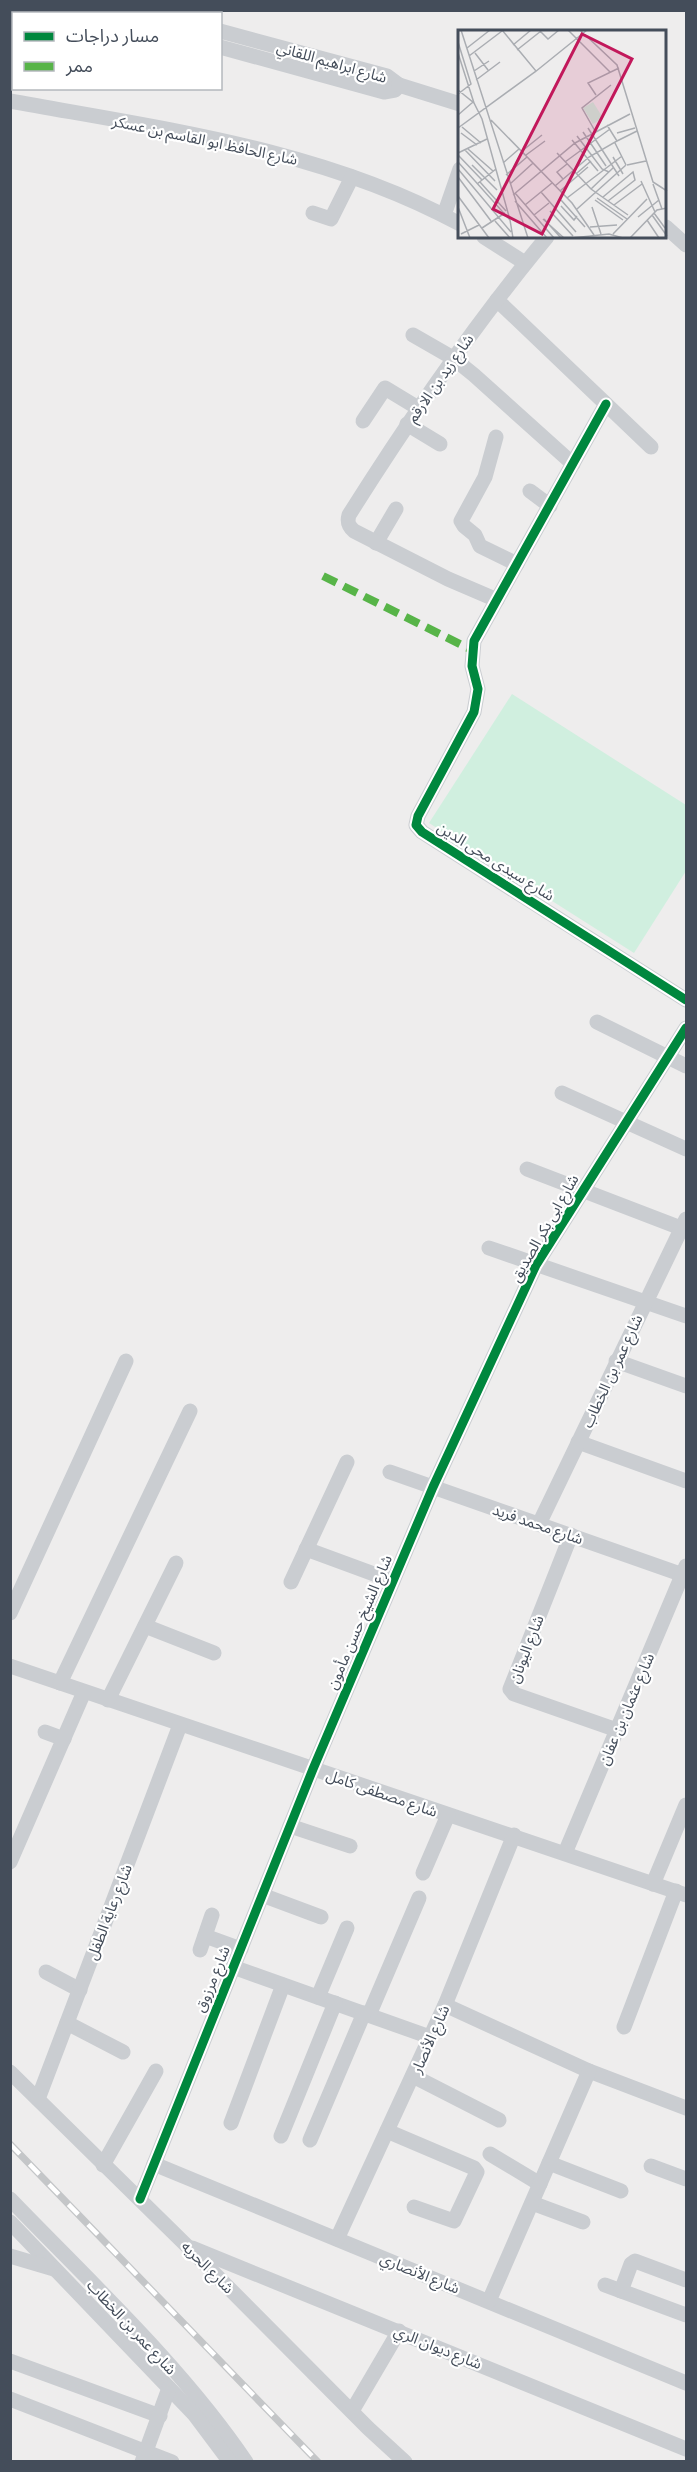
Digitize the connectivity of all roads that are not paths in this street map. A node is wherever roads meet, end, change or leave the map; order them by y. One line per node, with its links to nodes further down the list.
1 (222, 32): 3 (street, شارع ابراهيم اللقاني)
2 (222, 48): 3 (street, شارع ابراهيم اللقاني)
3 (399, 85): 5 (street)
4 (10, 101): 7 (street, شارع الحافظ ابو القاسم بن عسكر)
5 (458, 103)
6 (458, 175): 9 (street)
7 (352, 177): 8 (street); 9 (street, شارع الحافظ ابو القاسم بن عسكر)
8 (313, 213)
9 (444, 215): 10 (street, شارع الحافظ ابو القاسم بن عسكر)
10 (458, 223)
11 (667, 228): 14 (street)
12 (486, 238): 15 (street)
13 (547, 238): 15 (street, شارع زيد بن الارقم)
14 (687, 245)
15 (525, 263): 16 (street, شارع زيد بن الارقم)
16 (497, 300): 18 (street, شارع زيد بن الارقم); 19 (street)
17 (413, 335): 18 (street)
18 (453, 358): 20 (street, شارع زيد بن الارقم); 26 (street)
19 (606, 404): 25 (street); 26 (street, شارع سيدى محى الدين)
20 (418, 408): 21 (street); 22 (street, شارع زيد بن الارقم)
21 (363, 421)
22 (407, 424): 24 (street); 30 (street, شارع زيد بن الارقم)
23 (496, 436): 31 (street)
24 (440, 444)
25 (651, 447)
26 (573, 464): 28 (street, شارع سيدى محى الدين)
27 (530, 491): 28 (street)
28 (550, 506): 31 (street, شارع سيدى محى الدين)
29 (396, 509): 30 (street)
30 (376, 543): 32 (street)
31 (517, 564): 32 (street, شارع سيدى محى الدين)
32 (497, 600): 33 (street, شارع سيدى محى الدين)
33 (687, 1000)
34 (597, 1022): 36 (street)
35 (687, 1028): 36 (street, شارع ابى بكر الصديق)
36 (668, 1057): 37 (street); 39 (street, شارع ابى بكر الصديق)
37 (687, 1066)
38 (562, 1093): 39 (street)
39 (626, 1121): 40 (street); 42 (street, شارع ابى بكر الصديق)
40 (687, 1149)
41 (527, 1168): 42 (street)
42 (582, 1191): 43 (street); 45 (street, شارع ابى بكر الصديق)
43 (685, 1226): 46 (street, شارع عمر بن الخطاب)
44 (489, 1248): 45 (street)
45 (536, 1265): 46 (street); 56 (street, شارع ابى بكر الصديق)
46 (645, 1302): 47 (street); 49 (street, شارع عمر بن الخطاب)
47 (687, 1316)
48 (126, 1361): 64 (street)
49 (616, 1361): 50 (street); 52 (street, شارع عمر بن الخطاب)
50 (687, 1386)
51 (190, 1411): 68 (street)
52 (578, 1442): 55 (street); 57 (street, شارع عمر بن الخطاب)
53 (347, 1462): 59 (street)
54 (390, 1472): 56 (street, شارع محمد فريد)
55 (687, 1480)
56 (433, 1487): 57 (street, شارع محمد فريد); 62 (street, شارع الشيخ حسن مأمون)
57 (539, 1524): 58 (street, شارع محمد فريد)
58 (571, 1535): 61 (street, شارع محمد فريد); 72 (street, شارع اليونان)
59 (306, 1549): 62 (street); 63 (street)
60 (176, 1563): 65 (street)
61 (685, 1572): 72 (street, شارع عثمان بن عفان)
62 (393, 1581): 75 (street, شارع الشيخ حسن مأمون)
63 (291, 1582)
64 (10, 1613)
65 (145, 1626): 66 (street); 70 (street)
66 (214, 1653)
67 (10, 1666): 68 (street, شارع مصطفى كامل)
68 (60, 1683): 69 (street, شارع مصطفى كامل)
69 (84, 1692): 70 (street, شارع مصطفى كامل); 74 (street)
70 (108, 1700): 71 (street, شارع مصطفى كامل)
71 (180, 1725): 75 (street, شارع مصطفى كامل); 96 (street, شارع رعاية الطفل)
72 (617, 1730): 82 (street, شارع عثمان بن عفان)
73 (45, 1732): 74 (street)
74 (64, 1739): 79 (street)
75 (313, 1769): 77 (street, شارع مصطفى كامل); 78 (street, شارع مرزوق)
76 (687, 1805): 85 (street)
77 (448, 1815): 80 (street, شارع مصطفى كامل); 84 (street)
78 (290, 1826): 81 (street); 87 (street, شارع مرزوق)
79 (16, 1834): 83 (street)
80 (514, 1835): 82 (street, شارع مصطفى كامل); 99 (street, شارع الأنصار)
81 (350, 1846)
82 (565, 1853): 85 (street, شارع مصطفى كامل)
83 (10, 1862)
84 (423, 1873)
85 (653, 1884): 86 (street, شارع مصطفى كامل)
86 (682, 1893): 102 (street)
87 (262, 1895): 90 (street); 92 (street, شارع مرزوق)
88 (419, 1898): 100 (street)
89 (212, 1915): 92 (street)
90 (321, 1917)
91 (347, 1928): 97 (street)
92 (241, 1949): 93 (street, شارع مرزوق)
93 (233, 1967): 95 (street); 118 (street, شارع مرزوق)
94 (46, 1972): 96 (street)
95 (284, 1985): 97 (street); 112 (street)
96 (80, 1990): 101 (street, شارع رعاية الطفل)
97 (318, 1997): 98 (street)
98 (335, 2003): 100 (street); 114 (street)
99 (445, 2005): 103 (street, شارع الأنصار); 106 (street)
100 (367, 2014): 103 (street); 115 (street)
101 (67, 2023): 104 (street); 109 (street, شارع رعاية الطفل)
102 (624, 2027)
103 (430, 2037): 108 (street, شارع الأنصار)
104 (123, 2052)
105 (156, 2071): 119 (street)
106 (589, 2071): 110 (street); 117 (street)
107 (10, 2072): 109 (street, شارع الحريه)
108 (413, 2076): 111 (street); 113 (street, شارع الأنصار)
109 (38, 2099): 119 (street, شارع الحريه)
110 (687, 2108)
111 (499, 2120)
112 (231, 2123)
113 (387, 2131): 127 (street); 130 (street, شارع الأنصار)
114 (280, 2136)
115 (310, 2140)
116 (490, 2154): 122 (street)
117 (549, 2163): 122 (street); 123 (street)
118 (154, 2164): 125 (street, شارع مرزوق); 130 (street, شارع الأنصاري)
119 (103, 2165): 125 (street, شارع الحريه)
120 (651, 2166): 121 (street)
121 (687, 2179)
122 (540, 2184): 126 (street)
123 (621, 2191)
124 (10, 2199): 150 (street, شارع عمر بن الخطاب)
125 (140, 2199): 131 (street, شارع الحريه)
126 (532, 2204): 129 (street); 137 (street)
127 (414, 2207)
128 (10, 2222): 133 (street, شارع عمر بن الخطاب)
129 (583, 2222)
130 (337, 2239): 137 (street, شارع الأنصاري)
131 (188, 2247): 139 (street, شارع ديوان الري); 144 (street, شارع الحريه)
132 (10, 2256): 133 (street)
133 (56, 2270): 142 (street, شارع عمر بن الخطاب)
134 (687, 2280): 136 (street)
135 (605, 2285): 136 (street)
136 (621, 2291): 138 (street)
137 (489, 2301): 141 (street, شارع الأنصاري)
138 (687, 2315)
139 (399, 2331): 144 (street); 146 (street, شارع ديوان الري)
140 (10, 2361): 145 (street)
141 (687, 2383)
142 (169, 2388): 145 (street); 149 (street, شارع عمر بن الخطاب)
143 (10, 2399): 147 (street)
144 (352, 2411): 151 (street, شارع الحريه)
145 (160, 2416): 147 (street)
146 (687, 2449)
147 (144, 2456): 148 (street)
148 (172, 2462)
149 (230, 2462)
150 (246, 2462)
151 (405, 2462)

